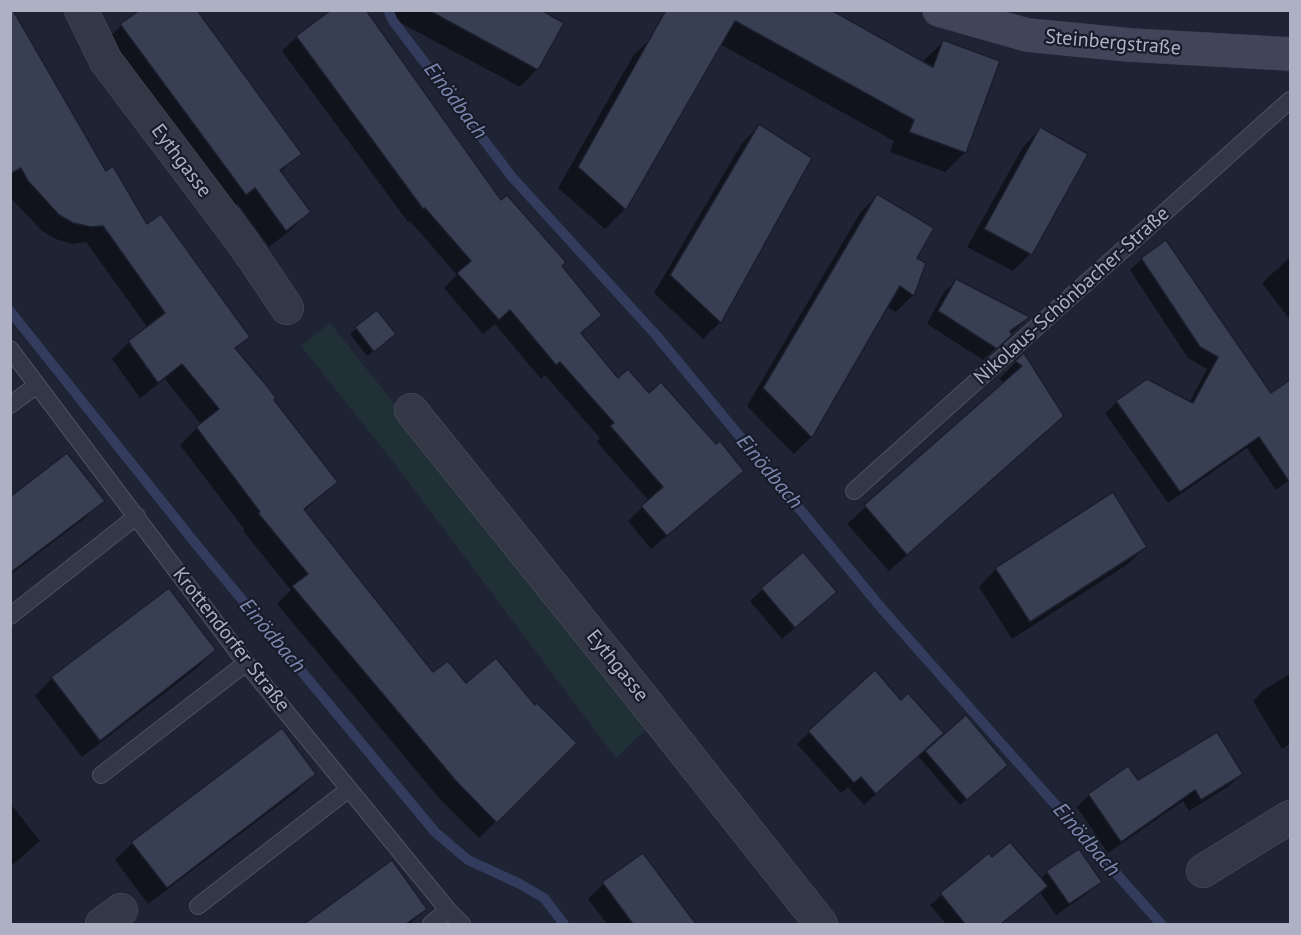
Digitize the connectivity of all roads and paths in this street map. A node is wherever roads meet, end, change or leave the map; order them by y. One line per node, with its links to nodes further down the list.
1 (81, 10): 5 (street, Eythgasse)
2 (939, 10): 3 (main road, Steinbergstraße)
3 (1290, 54)
4 (1290, 100): 10 (lane, Nikolaus-Schönbacher-Straße)
5 (287, 308)
6 (10, 350): 7 (lane, Krottendorfer Straße)
7 (37, 385): 8 (lane); 11 (lane, Krottendorfer Straße)
8 (10, 405)
9 (411, 410): 22 (street, Eythgasse)
10 (854, 491)
11 (137, 516): 12 (lane); 13 (lane, Krottendorfer Straße)
12 (10, 616)
13 (246, 663): 14 (lane); 15 (lane, Krottendorfer Straße)
14 (101, 776)
15 (349, 789): 18 (lane); 19 (lane, Krottendorfer Straße)
16 (1290, 817): 17 (street)
17 (1203, 871)
18 (198, 906)
19 (448, 910): 20 (lane); 21 (lane, Krottendorfer Straße)
20 (431, 924)
21 (461, 924)
22 (821, 924)

